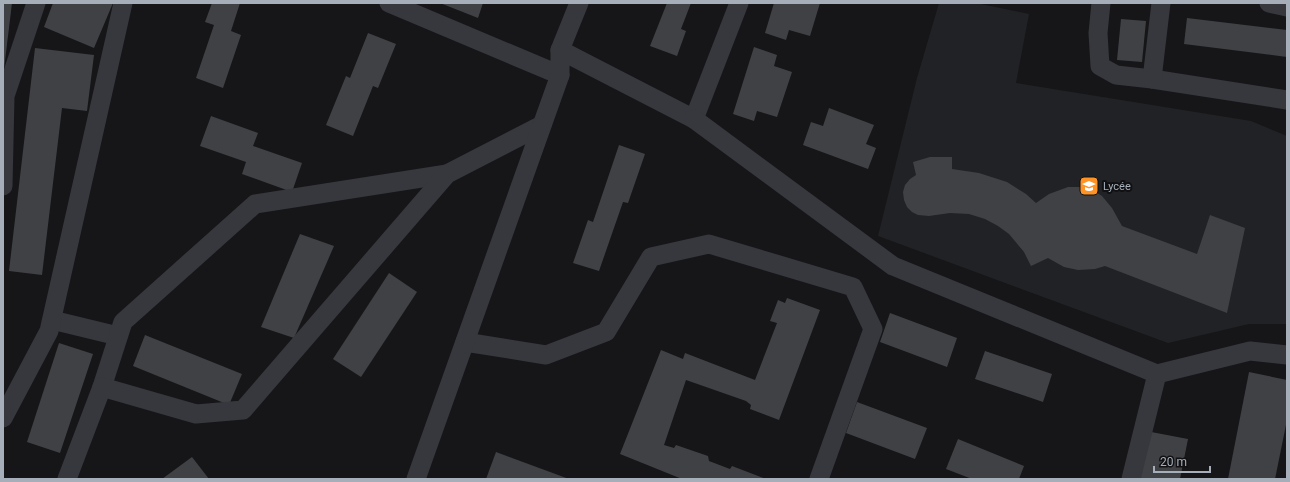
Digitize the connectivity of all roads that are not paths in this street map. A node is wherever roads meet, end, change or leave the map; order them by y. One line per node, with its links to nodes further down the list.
1 (36, 3): 13 (street)
2 (123, 3): 19 (street)
3 (390, 3): 11 (street)
4 (579, 3): 10 (street)
5 (739, 3): 15 (street)
6 (1101, 3): 12 (street)
7 (1161, 3): 12 (street)
8 (1269, 3): 9 (street)
9 (1287, 7)
10 (560, 50): 11 (street); 15 (street)
11 (560, 75): 16 (street)
12 (1152, 79): 14 (street)
13 (4, 95): 18 (street)
14 (1287, 100)
15 (694, 119): 23 (street)
16 (542, 125): 17 (street); 21 (street)
17 (447, 174): 20 (street); 24 (street)
18 (3, 186)
19 (52, 320): 20 (street); 25 (street)
20 (118, 336): 24 (street)
21 (465, 342): 27 (street); 28 (street)
22 (1287, 355): 23 (street)
23 (1156, 374): 29 (street)
24 (102, 387): 26 (street)
25 (3, 418)
26 (69, 476)
27 (416, 479)
28 (819, 479)
29 (1130, 479)

